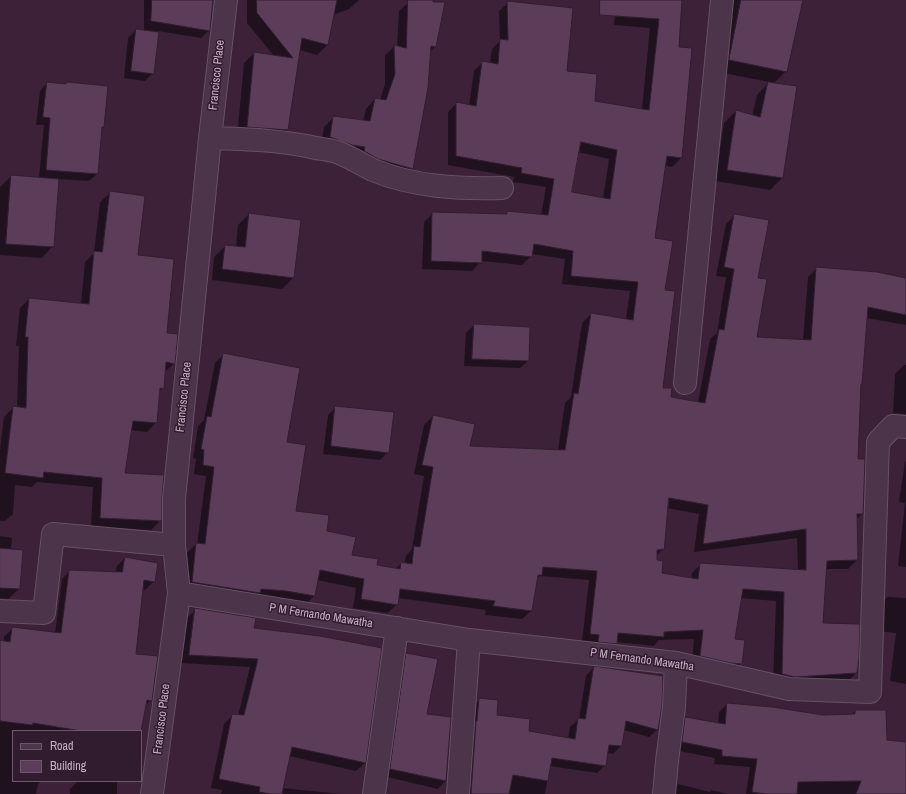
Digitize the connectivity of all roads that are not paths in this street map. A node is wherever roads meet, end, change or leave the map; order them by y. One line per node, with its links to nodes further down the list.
1 (226, 0): 3 (street, Francisco Place)
2 (722, 0): 5 (street)
3 (210, 138): 4 (street); 7 (street, Francisco Place)
4 (502, 188)
5 (685, 383)
6 (906, 427): 12 (street, P M Fernando Mawatha)
7 (174, 546): 8 (street, Francisco Place); 9 (street)
8 (179, 593): 10 (street, P M Fernando Mawatha); 13 (street, Francisco Place)
9 (0, 611)
10 (397, 628): 11 (street, P M Fernando Mawatha); 14 (street)
11 (469, 640): 12 (street, P M Fernando Mawatha); 15 (street)
12 (676, 662): 16 (street)
13 (152, 794)
14 (374, 794)
15 (458, 794)
16 (664, 794)

